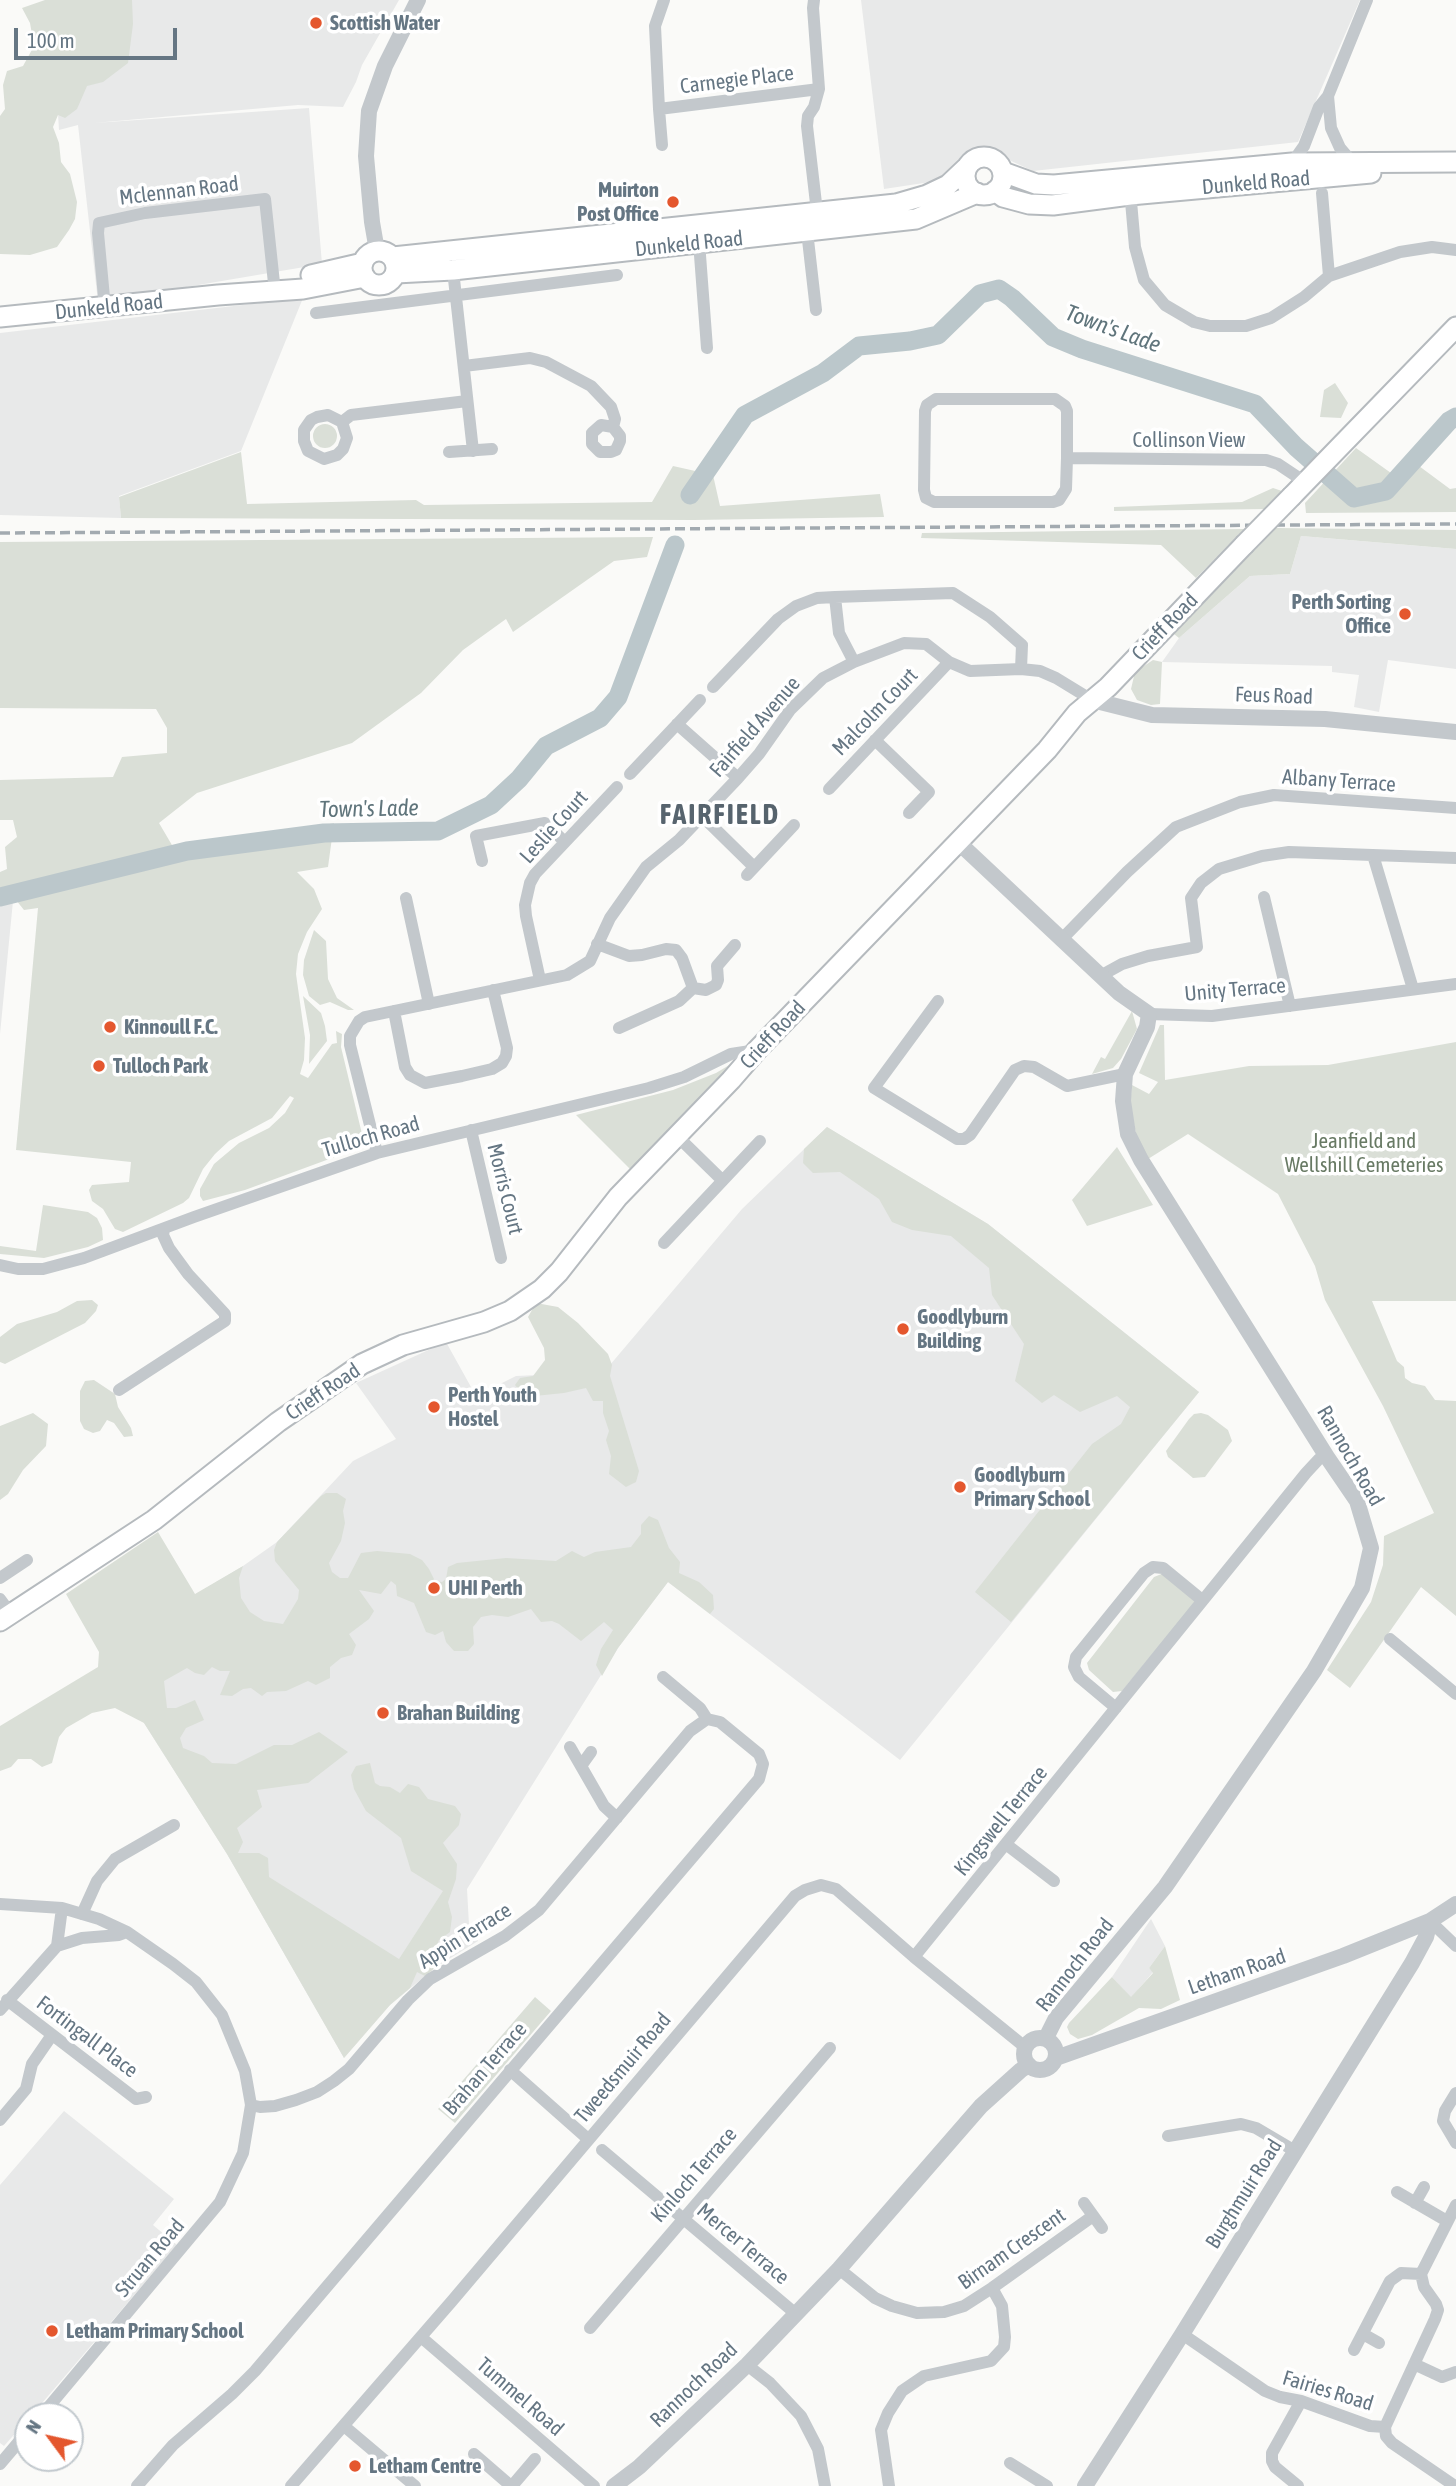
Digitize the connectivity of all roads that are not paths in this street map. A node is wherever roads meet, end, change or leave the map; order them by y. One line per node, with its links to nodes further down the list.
1 (418, 0): 22 (street)
2 (664, 0): 7 (street, Carnegie Place)
3 (814, 0): 5 (street)
4 (1367, 0): 6 (street)
5 (819, 89): 7 (street, Carnegie Place); 17 (street)
6 (1328, 96): 9 (street); 11 (street)
7 (659, 109): 8 (street, Carnegie Place)
8 (662, 145)
9 (1351, 161): 10 (main road, Dunkeld Road); 11 (main road, Dunkeld Road)
10 (1446, 161): 14 (main road, Dunkeld Road)
11 (1292, 163): 14 (main road, Dunkeld Road)
12 (966, 168): 13 (main road); 15 (main road); 17 (main road, Dunkeld Road)
13 (1003, 172): 14 (main road, Dunkeld Road); 15 (main road)
14 (1129, 186): 15 (main road, Dunkeld Road); 25 (street)
15 (986, 192): 18 (main road, Dunkeld Road)
16 (1322, 193): 25 (street)
17 (817, 212): 22 (main road, Dunkeld Road)
18 (807, 231): 19 (main road, Dunkeld Road); 31 (street)
19 (699, 242): 21 (main road, Dunkeld Road); 35 (street)
20 (1456, 250): 25 (street)
21 (579, 256): 23 (main road, Dunkeld Road); 26 (street)
22 (379, 264): 23 (main road, Dunkeld Road); 27 (main road, Dunkeld Road); 28 (main road, Dunkeld Road)
23 (453, 270): 29 (street)
24 (617, 275): 26 (street, Dunkeld Road)
25 (1329, 276)
26 (581, 280): 29 (street, Dunkeld Road)
27 (274, 283): 28 (main road, Dunkeld Road); 30 (street, Mclennan Road)
28 (218, 295): 30 (main road, Dunkeld Road)
29 (456, 296): 32 (street, Dunkeld Road); 36 (street)
30 (105, 308): 33 (main road, Dunkeld Road)
31 (816, 310)
32 (316, 313)
33 (0, 317)
34 (1456, 327): 44 (main road, Crieff Road)
35 (707, 348)
36 (464, 366): 37 (street); 39 (street)
37 (467, 401): 38 (street); 41 (street)
38 (342, 422)
39 (613, 427)
40 (492, 449): 41 (street)
41 (473, 451): 42 (street)
42 (449, 452)
43 (1067, 458): 43 (street); 44 (street, Collinson View)
44 (1305, 483): 51 (main road, Crieff Road, bridge)
45 (835, 597): 46 (street); 48 (street); 49 (street)
46 (853, 662): 47 (street, Fairfield Avenue); 56 (street, Fairfield Avenue)
47 (949, 662): 48 (street, Fairfield Avenue); 54 (street, Malcolm Court)
48 (1021, 669): 51 (street, Fairfield Avenue)
49 (713, 687)
50 (700, 700): 52 (street)
51 (1092, 700): 53 (street, Feus Road); 64 (main road, Crieff Road)
52 (677, 724): 55 (street); 56 (street)
53 (1456, 732)
54 (875, 740): 58 (street, Malcolm Court); 60 (street)
55 (630, 774)
56 (738, 778): 61 (street, Fairfield Avenue)
57 (617, 787): 63 (street, Leslie Court)
58 (829, 789)
59 (1456, 808): 70 (street, Albany Terrace)
60 (909, 813)
61 (702, 816): 62 (street); 71 (street, Fairfield Avenue)
62 (794, 825)
63 (565, 842): 67 (street); 74 (street, Leslie Court)
64 (958, 842): 70 (street); 85 (main road, Crieff Road)
65 (1373, 855): 66 (street); 73 (street); 77 (street)
66 (1456, 858)
67 (482, 861)
68 (1264, 897): 81 (street)
69 (406, 898): 80 (street)
70 (1061, 940): 73 (street)
71 (597, 944): 74 (street, Fairfield Avenue); 76 (street)
72 (736, 945): 76 (street)
73 (1102, 975): 83 (street)
74 (540, 979): 78 (street, Fairfield Avenue)
75 (1456, 984): 77 (street, Unity Terrace)
76 (693, 988): 84 (street)
77 (1413, 989): 81 (street, Unity Terrace)
78 (494, 990): 80 (street, Fairfield Avenue); 82 (street)
79 (938, 1001): 86 (street)
80 (429, 1004): 82 (street, Fairfield Avenue)
81 (1290, 1006): 83 (street, Unity Terrace)
82 (394, 1011): 90 (street, Fairfield Avenue)
83 (1149, 1014): 86 (street, Rannoch Road)
84 (619, 1028)
85 (757, 1050): 87 (street, Tulloch Road); 88 (main road, Crieff Road)
86 (1125, 1073): 97 (street, Rannoch Road)
87 (471, 1130): 90 (street, Tulloch Road); 94 (street, Morris Court)
88 (677, 1136): 91 (street); 101 (main road, Crieff Road)
89 (760, 1141): 91 (street)
90 (377, 1153): 92 (street, Tulloch Road)
91 (722, 1180): 93 (street)
92 (164, 1229): 95 (street, Tulloch Road); 96 (street)
93 (664, 1242)
94 (502, 1258)
95 (0, 1265)
96 (119, 1390)
97 (1327, 1457): 100 (street, Kingswell Terrace); 125 (street, Rannoch Road)
98 (27, 1560): 99 (street)
99 (0, 1578)
100 (1202, 1600): 105 (street, Kingswell Terrace); 105 (street)
101 (4, 1611)
102 (1390, 1639): 104 (street)
103 (663, 1677): 106 (street)
104 (1456, 1694)
105 (1116, 1708): 112 (street, Kingswell Terrace)
106 (707, 1719): 110 (street, Appin Terrace); 130 (street, Brahan Terrace)
107 (570, 1747): 109 (street)
108 (591, 1752): 109 (street)
109 (581, 1766): 110 (street)
110 (617, 1818): 133 (street, Appin Terrace)
111 (174, 1825): 117 (street)
112 (1007, 1845): 113 (street); 122 (street, Kingswell Terrace)
113 (1054, 1881)
114 (0, 1904): 116 (street, Struan Road)
115 (1456, 1904): 118 (street, Letham Road)
116 (62, 1908): 117 (street, Struan Road); 120 (street)
117 (82, 1914): 119 (street, Struan Road)
118 (1430, 1921): 121 (street); 128 (street, Letham Road); 139 (street, Burghmuir Road)
119 (127, 1932): 120 (street); 133 (street, Struan Road)
120 (57, 1946): 123 (street, Fortingall Place)
121 (1456, 1946)
122 (915, 1958): 126 (street, Tweedsmuir Road); 136 (street, Tweedsmuir Road)
123 (4, 2005): 124 (street, Fortingall Place)
124 (52, 2035): 132 (street, Fortingall Place); 134 (street)
125 (1046, 2038): 126 (street, Rannoch Road); 128 (street, Rannoch Road)
126 (1025, 2047): 129 (street)
127 (830, 2048): 146 (street, Kinloch Terrace)
128 (1056, 2058): 129 (street, Rannoch Road)
129 (1029, 2065): 149 (street, Rannoch Road)
130 (510, 2070): 136 (street); 172 (street, Brahan Terrace)
131 (1456, 2093): 137 (street)
132 (146, 2098)
133 (251, 2105): 163 (street, Struan Road)
134 (0, 2120)
135 (1168, 2136): 139 (street)
136 (588, 2139): 156 (street, Tweedsmuir Road)
137 (1456, 2143)
138 (602, 2150): 146 (street, Mercer Terrace)
139 (1295, 2151): 155 (street, Burghmuir Road)
140 (1424, 2187): 143 (street)
141 (1397, 2192): 143 (street)
142 (1084, 2203): 145 (street, Birnam Crescent)
143 (1415, 2203): 147 (street)
144 (1456, 2205): 147 (street)
145 (1093, 2216): 148 (street, Birnam Crescent); 151 (street, Birnam Crescent)
146 (682, 2218): 152 (street, Mercer Terrace); 153 (street, Kinloch Terrace)
147 (1447, 2221): 150 (street)
148 (1102, 2228)
149 (839, 2269): 151 (street, Birnam Crescent); 152 (street, Rannoch Road)
150 (1421, 2274): 154 (street); 159 (street)
151 (992, 2288): 179 (street)
152 (796, 2314): 160 (street, Rannoch Road)
153 (590, 2328)
154 (1363, 2334): 157 (street); 158 (street)
155 (1181, 2336): 162 (street, Fairies Road); 171 (street, Burghmuir Road)
156 (421, 2337): 164 (street, Tweedsmuir Road); 176 (street, Tummel Road)
157 (1379, 2343)
158 (1354, 2350)
159 (1414, 2364): 161 (street); 165 (street)
160 (747, 2365): 177 (street, Rannoch Road); 178 (street)
161 (1456, 2372)
162 (1301, 2401): 165 (street, Fairies Road); 181 (street)
163 (53, 2402)
164 (344, 2426): 173 (street, Tweedsmuir Road); 174 (street)
165 (1385, 2427): 182 (street, Fairies Road)
166 (14, 2448): 170 (street)
167 (474, 2454): 175 (street)
168 (535, 2459): 175 (street)
169 (1010, 2463): 180 (street)
170 (0, 2464)
171 (1088, 2485)
172 (137, 2486)
173 (291, 2486)
174 (415, 2486)
175 (511, 2486)
176 (594, 2486)
177 (614, 2486)
178 (825, 2486)
179 (889, 2486)
180 (1047, 2486)
181 (1298, 2486)
182 (1455, 2486)

